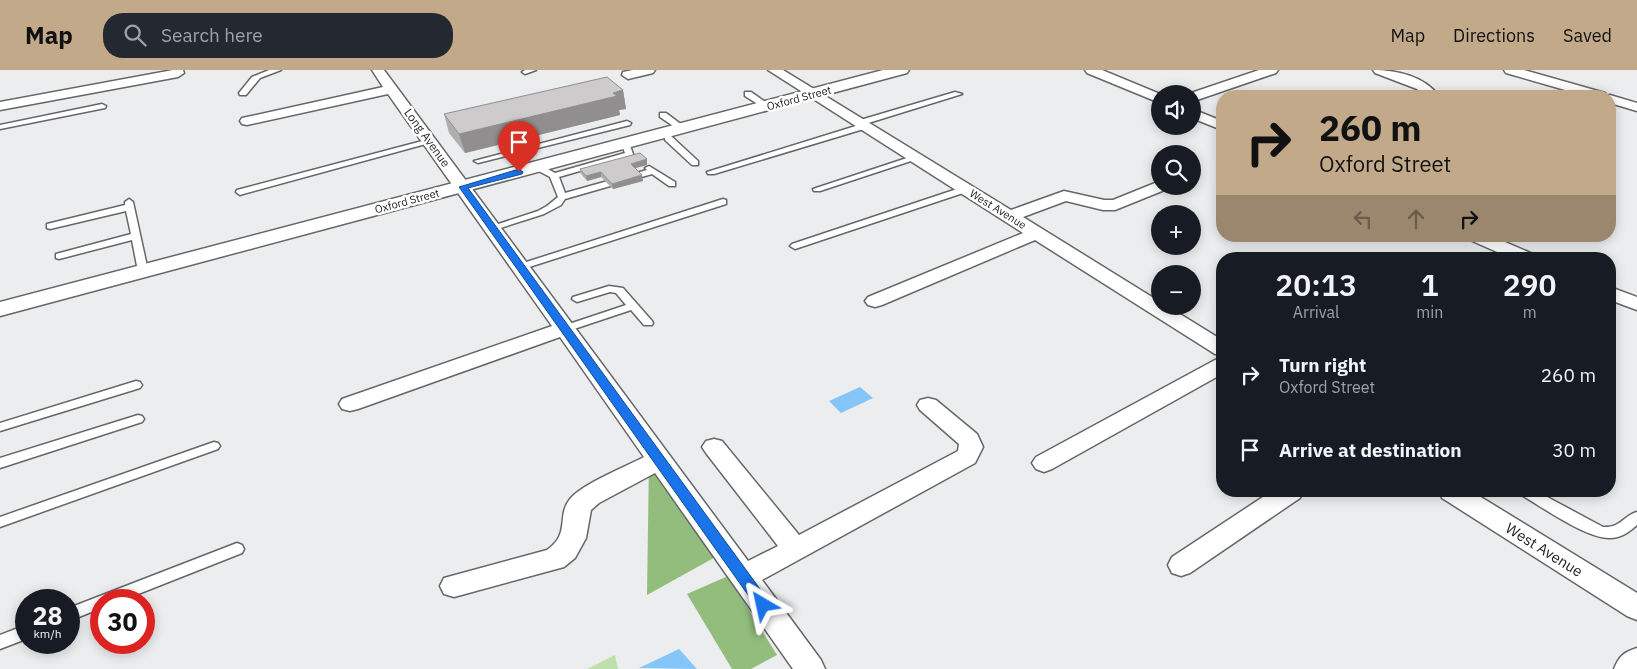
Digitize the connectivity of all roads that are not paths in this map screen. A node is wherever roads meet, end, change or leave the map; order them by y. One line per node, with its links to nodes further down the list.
1 (278, 70): 17 (lane)
2 (378, 70): 14 (street, Long Avenue)
3 (533, 70): 11 (lane)
4 (649, 70): 13 (street)
5 (774, 70): 19 (street, West Avenue)
6 (901, 70): 19 (street, Oxford Street)
7 (1091, 70): 22 (street)
8 (1272, 70): 21 (street)
9 (1379, 70): 15 (street)
10 (1510, 70): 16 (street)
11 (525, 72)
12 (178, 73): 24 (street)
13 (628, 75)
14 (392, 89): 30 (street); 36 (street, Long Avenue)
15 (1426, 90)
16 (1579, 90)
17 (243, 93)
18 (748, 94): 26 (lane)
19 (813, 94): 26 (street, Oxford Street); 33 (street, West Avenue)
20 (958, 94): 33 (lane)
21 (1201, 94)
22 (1151, 95)
23 (1616, 101): 27 (street)
24 (0, 106)
25 (102, 106): 34 (lane)
26 (767, 106): 35 (street, Oxford Street)
27 (1637, 107)
28 (663, 115): 35 (lane)
29 (1201, 117): 32 (street)
30 (247, 121)
31 (627, 123): 39 (lane)
32 (1216, 123)
33 (862, 124): 38 (street, West Avenue); 43 (lane)
34 (0, 127)
35 (675, 133): 37 (street, Oxford Street); 40 (lane)
36 (429, 142): 45 (street, Long Avenue); 49 (lane)
37 (627, 149): 41 (lane); 42 (street, Oxford Street)
38 (916, 158): 46 (lane); 47 (street, West Avenue)
39 (478, 161)
40 (695, 162)
41 (654, 171): 44 (lane); 50 (lane)
42 (546, 172): 45 (street, Oxford Street); 50 (lane)
43 (711, 172)
44 (672, 184)
45 (463, 187): 54 (street, Long Avenue); 62 (street, Oxford Street)
46 (817, 189)
47 (966, 189): 52 (street, West Avenue); 58 (lane)
48 (1151, 190): 52 (street)
49 (240, 192)
50 (562, 197): 54 (lane)
51 (723, 202): 61 (lane)
52 (1010, 216): 55 (street, West Avenue)
53 (50, 226): 56 (lane)
54 (491, 228): 61 (street, Long Avenue)
55 (1037, 233): 65 (street); 71 (street, West Avenue)
56 (136, 236): 60 (lane); 62 (lane)
57 (1490, 242): 59 (street)
58 (795, 246)
59 (1513, 252)
60 (59, 256)
61 (520, 267): 70 (street, Long Avenue)
62 (143, 271): 68 (street, Oxford Street)
63 (1616, 295): 66 (street)
64 (577, 299): 67 (lane)
65 (875, 301)
66 (1637, 304)
67 (633, 306): 69 (lane); 70 (lane)
68 (0, 309)
69 (648, 323)
70 (564, 329): 74 (street); 80 (street, Long Avenue)
71 (1216, 345)
72 (1216, 368): 82 (street)
73 (136, 385): 77 (lane)
74 (350, 404)
75 (928, 404): 89 (street)
76 (138, 419): 81 (lane)
77 (0, 428)
78 (214, 446): 87 (lane)
79 (714, 448): 89 (street)
80 (659, 460): 91 (street, Long Avenue); 92 (street)
81 (0, 463)
82 (1044, 463)
83 (1281, 497): 90 (street)
84 (1461, 497): 94 (street, West Avenue)
85 (1536, 497): 86 (lane)
86 (1637, 517)
87 (0, 522)
88 (237, 549): 93 (lane)
89 (795, 549): 91 (street)
90 (1181, 565)
91 (743, 577): 98 (street, Long Avenue)
92 (454, 586)
93 (135, 589)
94 (1637, 608)
95 (15, 636): 96 (lane)
96 (0, 642)
97 (1637, 664): 99 (street)
98 (810, 669)
99 (1632, 669)

